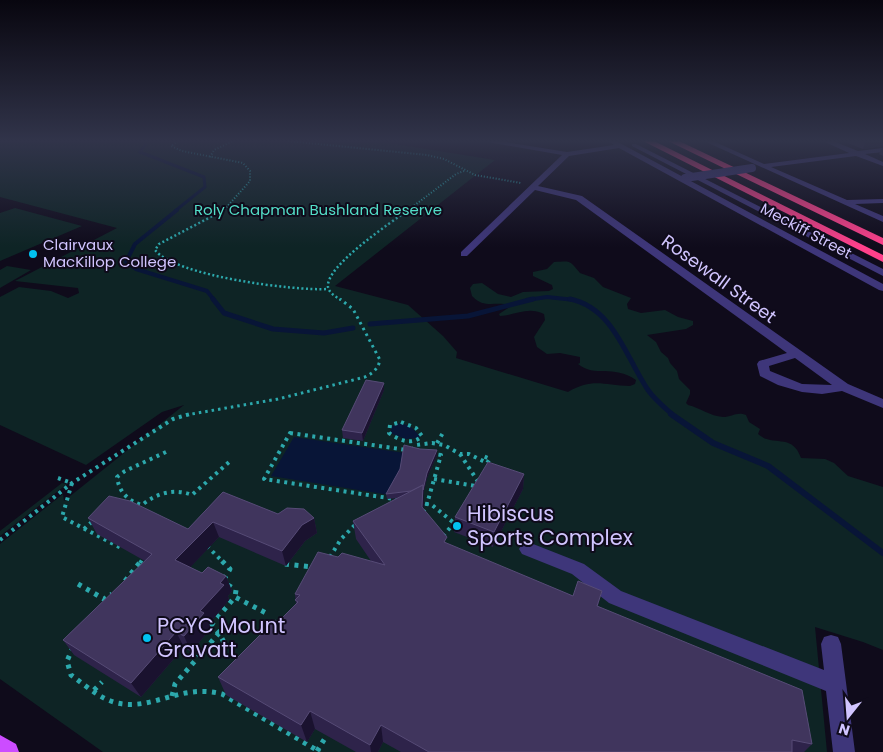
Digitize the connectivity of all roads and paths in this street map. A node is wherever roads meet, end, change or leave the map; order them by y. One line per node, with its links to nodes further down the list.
1 (250, 176): 21 (path)
2 (453, 176): 21 (path)
3 (480, 176): 12 (path)
4 (544, 176): 12 (street)
5 (678, 176): 11 (street, Meckiff Street)
6 (695, 176): 11 (street, bridge)
7 (696, 176): 19 (street)
8 (717, 176): 18 (highway)
9 (745, 176): 16 (highway)
10 (785, 176): 14 (street)
11 (682, 178): 20 (street, Meckiff Street)
12 (534, 186): 17 (street); 22 (street, Rosewall Street)
13 (883, 202): 14 (street)
14 (846, 203): 15 (street)
15 (883, 219)
16 (883, 242)
17 (464, 254)
18 (883, 259)
19 (883, 273)
20 (883, 288)
21 (328, 289): 36 (path)
22 (796, 354): 23 (street, Rosewall Street); 23 (street)
23 (843, 388): 24 (street, Rosewall Street)
24 (883, 404)
25 (444, 431): 28 (path)
26 (422, 436): 26 (path); 27 (path)
27 (428, 443): 28 (path); 29 (path)
28 (437, 443): 31 (path)
29 (412, 451): 35 (path); 39 (path)
30 (166, 452): 37 (path)
31 (460, 454): 32 (path); 35 (path)
32 (484, 456)
33 (229, 462): 37 (path)
34 (58, 478): 36 (path)
35 (434, 480): 39 (path)
36 (72, 483): 45 (path); 46 (path)
37 (124, 494): 38 (path)
38 (117, 499)
39 (428, 504): 40 (path); 44 (path)
40 (416, 515)
41 (460, 516): 44 (path)
42 (97, 517): 45 (path)
43 (362, 520): 54 (path)
44 (454, 523): 48 (path)
45 (84, 529): 49 (path)
46 (0, 540)
47 (202, 542): 60 (path)
48 (436, 544)
49 (123, 549)
50 (528, 549): 67 (street)
51 (290, 557): 55 (path)
52 (142, 560): 57 (path)
53 (276, 560): 55 (path)
54 (326, 562)
55 (285, 564): 56 (path)
56 (316, 567)
57 (124, 583)
58 (78, 584): 59 (path)
59 (118, 590)
60 (234, 597): 61 (path); 62 (path)
61 (266, 613)
62 (219, 633): 65 (path); 69 (path)
63 (75, 643): 68 (path)
64 (831, 644): 67 (street)
65 (227, 648)
66 (102, 682): 68 (path)
67 (836, 685): 74 (street)
68 (94, 690): 69 (path)
69 (172, 696): 72 (path)
70 (326, 735): 72 (path)
71 (0, 746): 73 (main road)
72 (318, 751)
73 (8, 752)
74 (844, 752)

